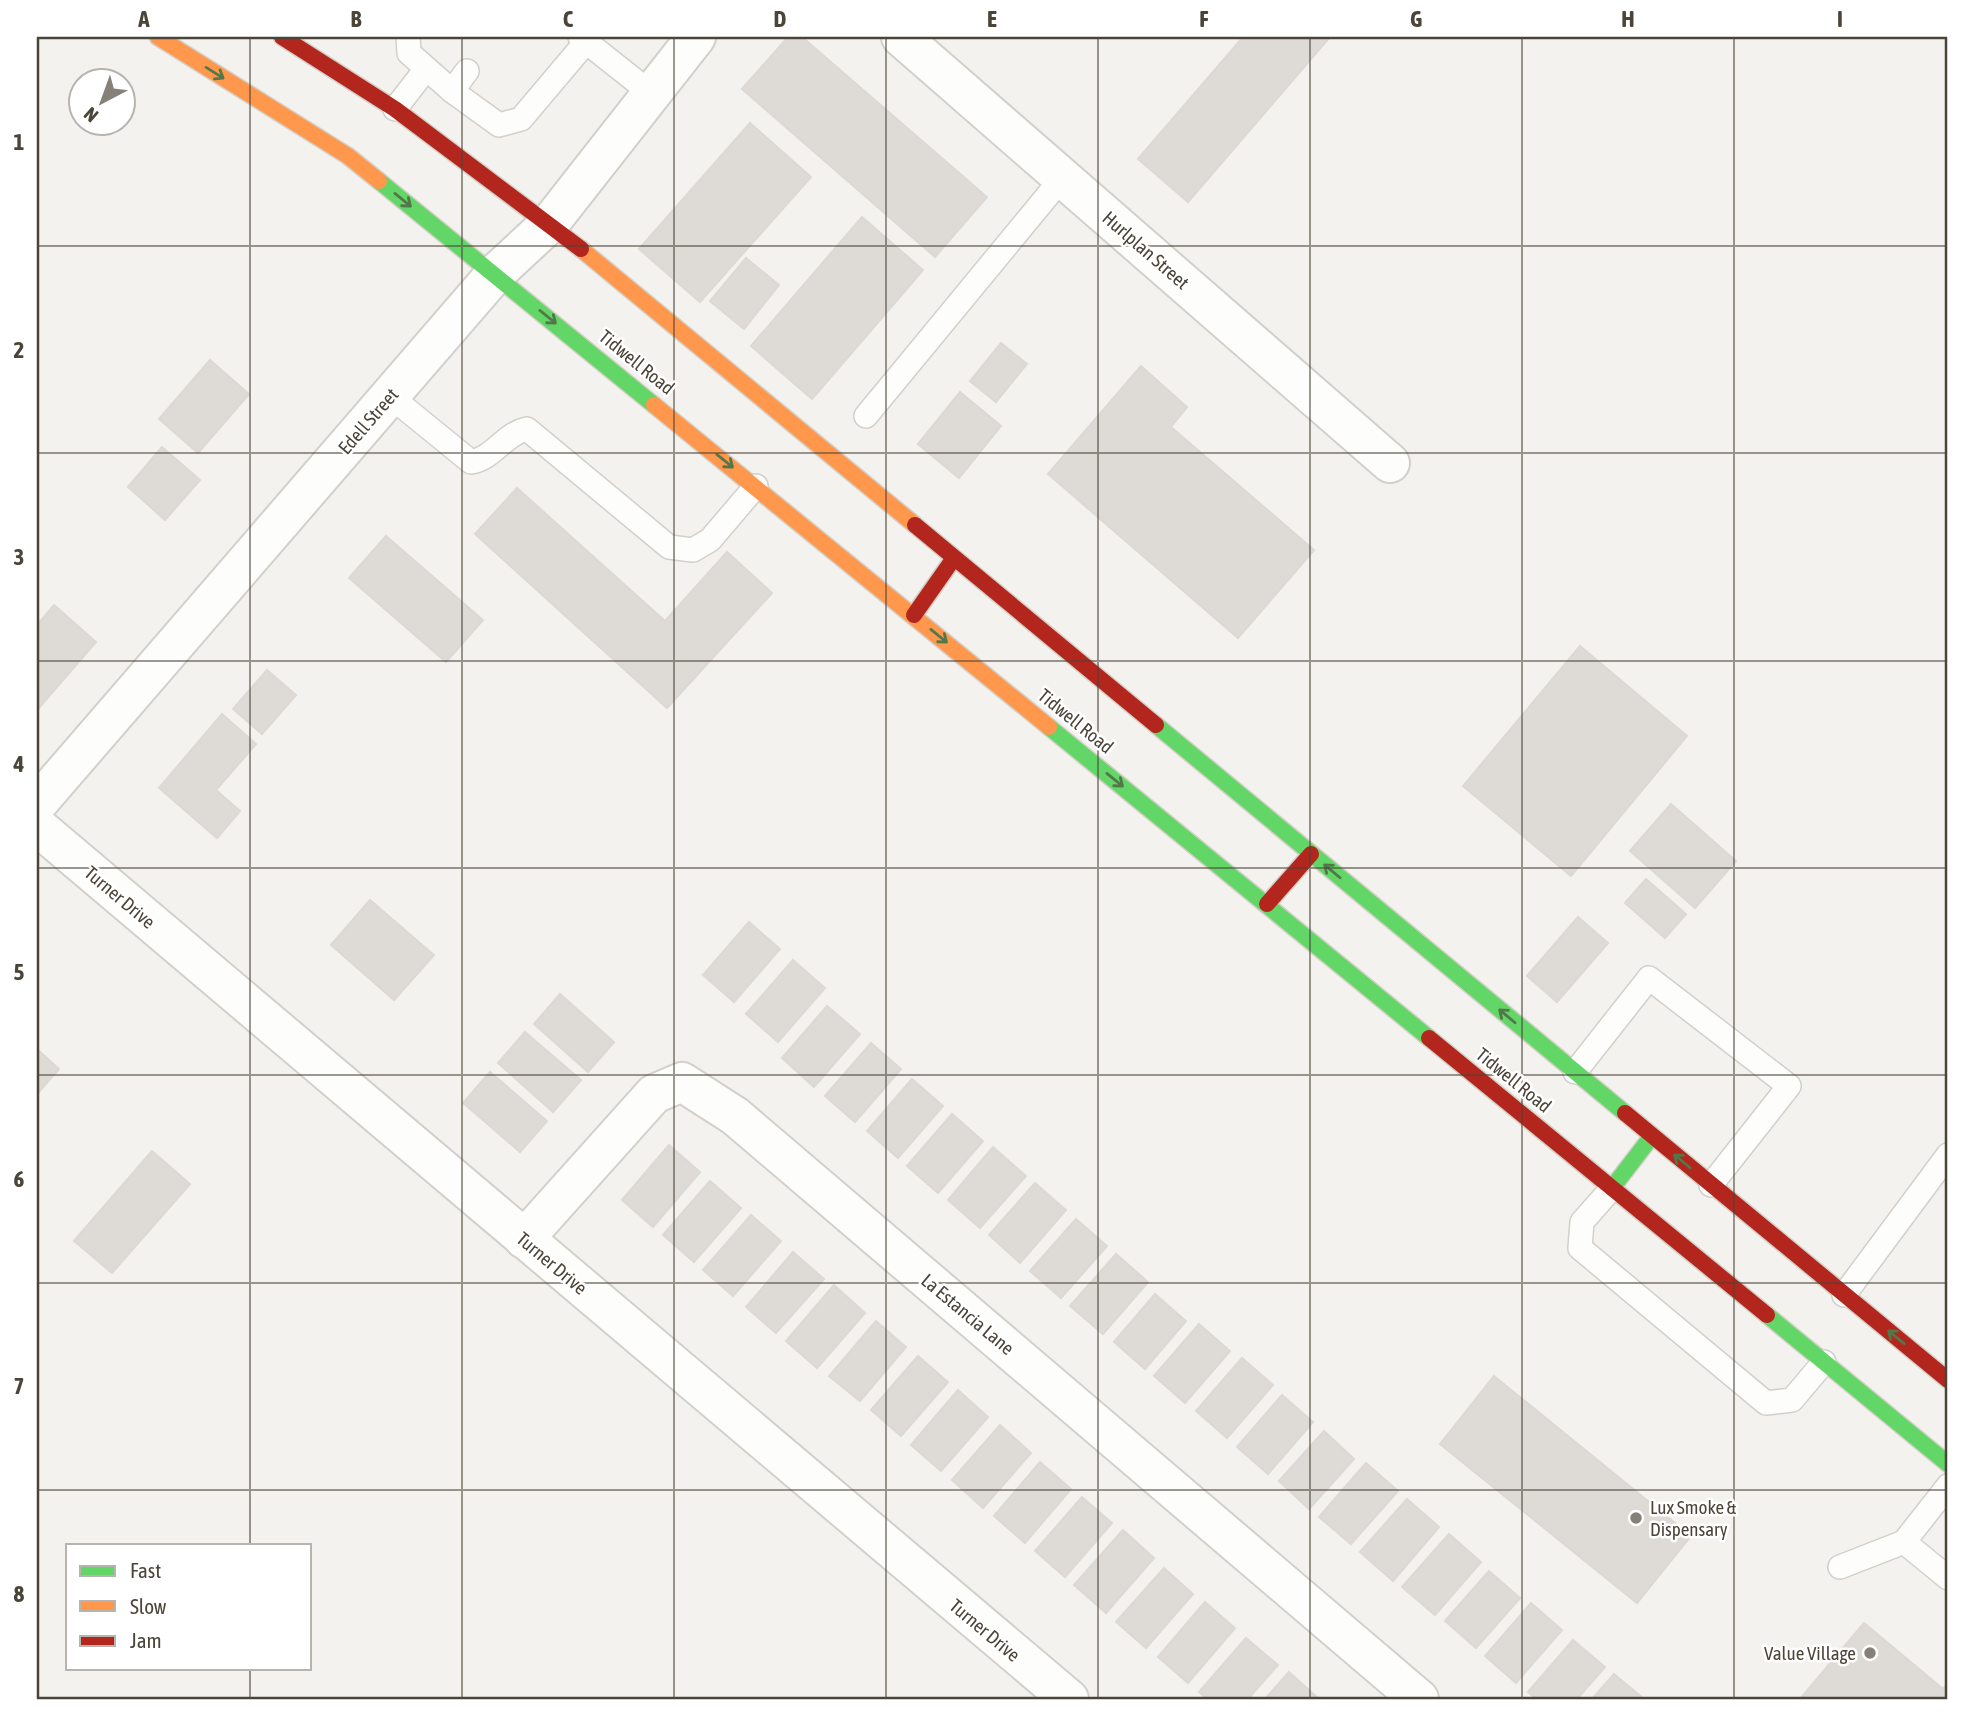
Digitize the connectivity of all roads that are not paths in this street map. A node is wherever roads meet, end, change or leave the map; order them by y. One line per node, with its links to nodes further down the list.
1 (158, 37): 14 (main road, Tidwell Road, one-way to 14)
2 (282, 37): 11 (main road)
3 (408, 37): 7 (lane)
4 (696, 37): 10 (street, Edell Street)
5 (901, 37): 12 (street, Hurlplan Street)
6 (583, 39): 9 (lane); 10 (lane)
7 (426, 69): 9 (lane); 11 (lane)
8 (467, 71): 9 (lane)
9 (452, 91)
10 (652, 94): 13 (street, Edell Street)
11 (395, 109): 13 (main road)
12 (1063, 177): 16 (lane); 17 (street, Hurlplan Street)
13 (550, 223): 14 (street, Edell Street); 19 (main road)
14 (495, 274): 15 (street, Edell Street); 18 (main road, Tidwell Road, one-way to 18)
15 (390, 396): 18 (lane); 21 (street, Edell Street)
16 (866, 416)
17 (1390, 463)
18 (756, 486): 20 (main road, Tidwell Road)
19 (954, 558): 20 (main road); 23 (main road)
20 (914, 615): 24 (main road, Tidwell Road, one-way to 24)
21 (37, 804)
22 (37, 826): 30 (street, Turner Drive)
23 (1311, 854): 24 (main road); 25 (main road, one-way to 23)
24 (1267, 904): 29 (main road, Tidwell Road)
25 (1575, 1072): 26 (main road); 28 (lane)
26 (1652, 1136): 28 (main road, one-way to 26); 29 (main road)
27 (1948, 1155): 31 (lane)
28 (1711, 1185): 31 (main road)
29 (1612, 1188): 32 (main road, Tidwell Road); 32 (lane)
30 (524, 1239): 39 (street, Turner Drive); 40 (street, La Estancia Lane)
31 (1844, 1295): 33 (main road, one-way to 31)
32 (1824, 1362): 34 (main road, Tidwell Road)
33 (1944, 1367)
34 (1948, 1464)
35 (1948, 1486): 36 (lane)
36 (1905, 1542): 37 (lane); 38 (lane)
37 (1840, 1567)
38 (1948, 1578)
39 (1069, 1699)
40 (1419, 1699)

